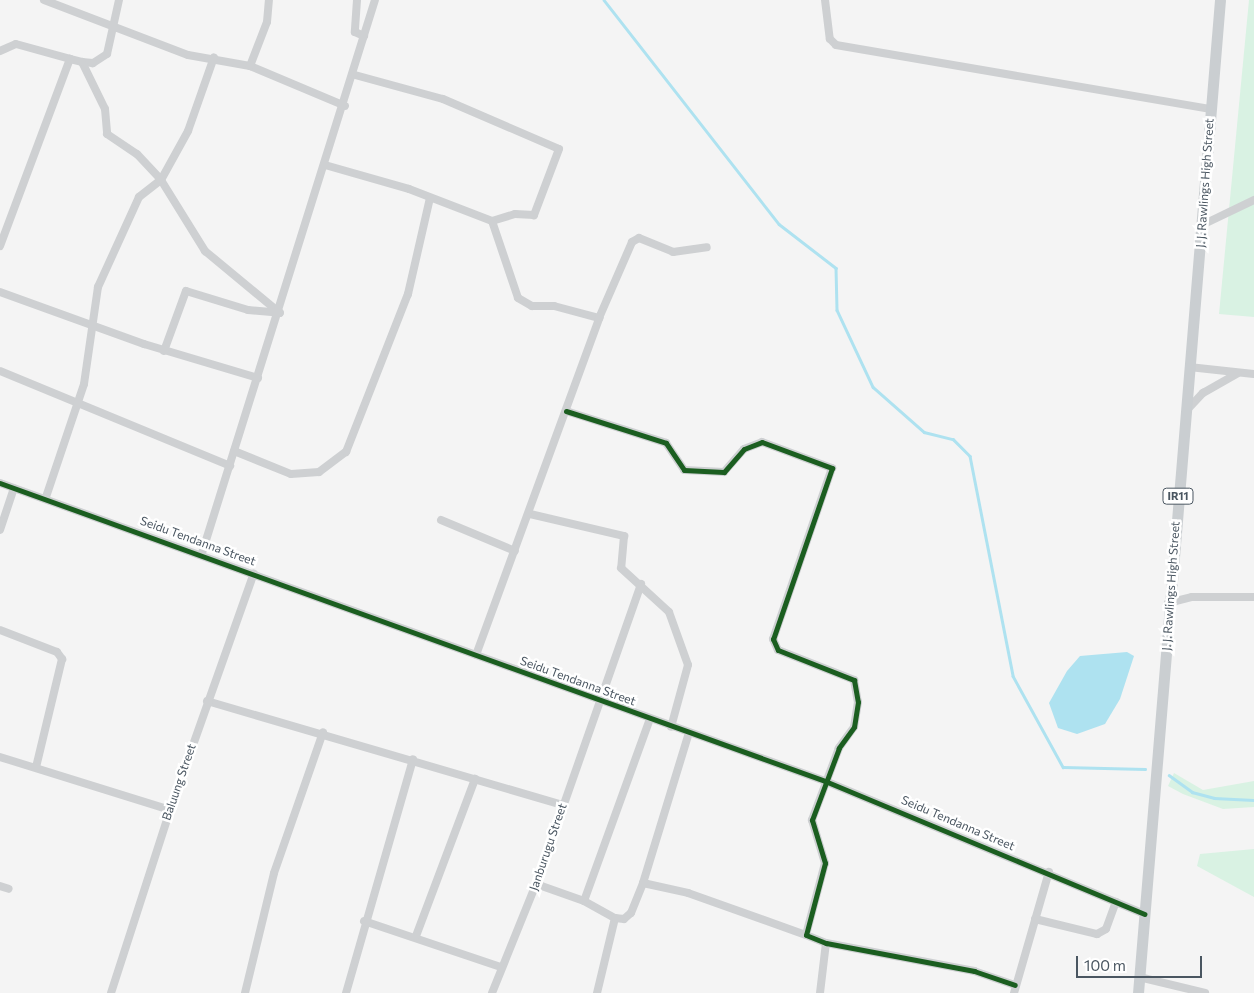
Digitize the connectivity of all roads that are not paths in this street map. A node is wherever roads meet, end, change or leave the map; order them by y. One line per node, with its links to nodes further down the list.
1 (44, 0): 8 (street)
2 (119, 0): 8 (street)
3 (269, 0): 14 (street)
4 (357, 0): 9 (street)
5 (375, 0): 9 (street)
6 (825, 0): 17 (street)
7 (1220, 0): 17 (main road, J. J. Rawlings High Street / IR11)
8 (115, 26): 11 (street); 13 (street)
9 (364, 36): 15 (street)
10 (0, 51): 12 (street)
11 (214, 57): 14 (street); 19 (street)
12 (70, 59): 13 (street); 24 (street)
13 (82, 62): 19 (street)
14 (250, 66): 16 (street)
15 (355, 75): 16 (street); 22 (street)
16 (345, 106): 18 (street)
17 (1210, 109): 23 (main road, J. J. Rawlings High Street / IR11)
18 (325, 165): 20 (street); 27 (street)
19 (161, 180): 27 (street); 29 (street)
20 (430, 198): 22 (street); 39 (street)
21 (1254, 200): 23 (street)
22 (492, 221): 28 (street)
23 (1202, 225): 31 (main road, J. J. Rawlings High Street / IR11)
24 (0, 246)
25 (706, 247): 28 (street)
26 (0, 292): 29 (street)
27 (280, 313): 30 (street); 35 (street)
28 (599, 318): 37 (street)
29 (94, 325): 30 (street); 36 (street)
30 (164, 351): 35 (street)
31 (1189, 368): 33 (street); 38 (main road, J. J. Rawlings High Street / IR11)
32 (0, 372): 36 (street)
33 (1238, 373): 34 (street); 38 (street)
34 (1254, 374)
35 (258, 378): 39 (street)
36 (79, 402): 40 (street); 43 (street)
37 (566, 411): 44 (street); 65 (street)
38 (1185, 412): 52 (main road, J. J. Rawlings High Street / IR11)
39 (234, 451): 40 (street)
40 (230, 466): 48 (street)
41 (0, 483): 42 (street, Seidu Tendanna Street)
42 (14, 488): 43 (street, Seidu Tendanna Street); 46 (street)
43 (46, 497): 48 (street, Seidu Tendanna Street)
44 (530, 514): 47 (street); 50 (street)
45 (442, 520): 47 (street)
46 (0, 530)
47 (515, 551): 54 (street)
48 (202, 553): 49 (street, Seidu Tendanna Street)
49 (254, 572): 54 (street, Seidu Tendanna Street); 56 (street, Baluung Street)
50 (641, 584): 55 (street, Janburugu Street); 58 (street)
51 (1254, 598): 52 (street)
52 (1168, 603): 75 (main road, J. J. Rawlings High Street / IR11)
53 (0, 630): 63 (street)
54 (476, 654): 55 (street, Seidu Tendanna Street)
55 (598, 699): 57 (street, Seidu Tendanna Street); 66 (street, Janburugu Street)
56 (207, 701): 59 (street); 67 (street, Baluung Street)
57 (650, 719): 58 (street, Seidu Tendanna Street); 73 (street)
58 (672, 727): 60 (street, Seidu Tendanna Street)
59 (323, 732): 62 (street); 86 (street)
60 (689, 733): 65 (street, Seidu Tendanna Street); 69 (street)
61 (0, 757): 63 (street)
62 (412, 759): 64 (street); 78 (street)
63 (36, 767): 67 (street)
64 (476, 779): 66 (street); 80 (street)
65 (825, 781): 68 (street, Seidu Tendanna Street); 79 (street)
66 (562, 805): 70 (street, Janburugu Street)
67 (170, 810): 85 (street, Baluung Street)
68 (1049, 872): 74 (street, Seidu Tendanna Street); 77 (street)
69 (644, 883): 76 (street); 79 (street)
70 (536, 884): 73 (street); 82 (street, Janburugu Street)
71 (0, 886): 72 (street)
72 (9, 888)
73 (584, 902): 76 (street)
74 (1116, 902): 75 (street, Seidu Tendanna Street); 77 (street)
75 (1144, 914): 83 (main road, J. J. Rawlings High Street / IR11)
76 (615, 918): 89 (street)
77 (1035, 919): 84 (street)
78 (364, 921): 80 (street); 87 (street)
79 (806, 935): 81 (street)
80 (416, 936): 82 (street)
81 (826, 943): 84 (street); 90 (street)
82 (502, 967): 88 (street, Janburugu Street)
83 (1139, 977): 91 (main road, J. J. Rawlings High Street / IR11); 92 (street)
84 (1015, 989)
85 (111, 993)
86 (245, 993)
87 (346, 993)
88 (492, 993)
89 (597, 993)
90 (820, 993)
91 (1138, 993)
92 (1205, 993)

